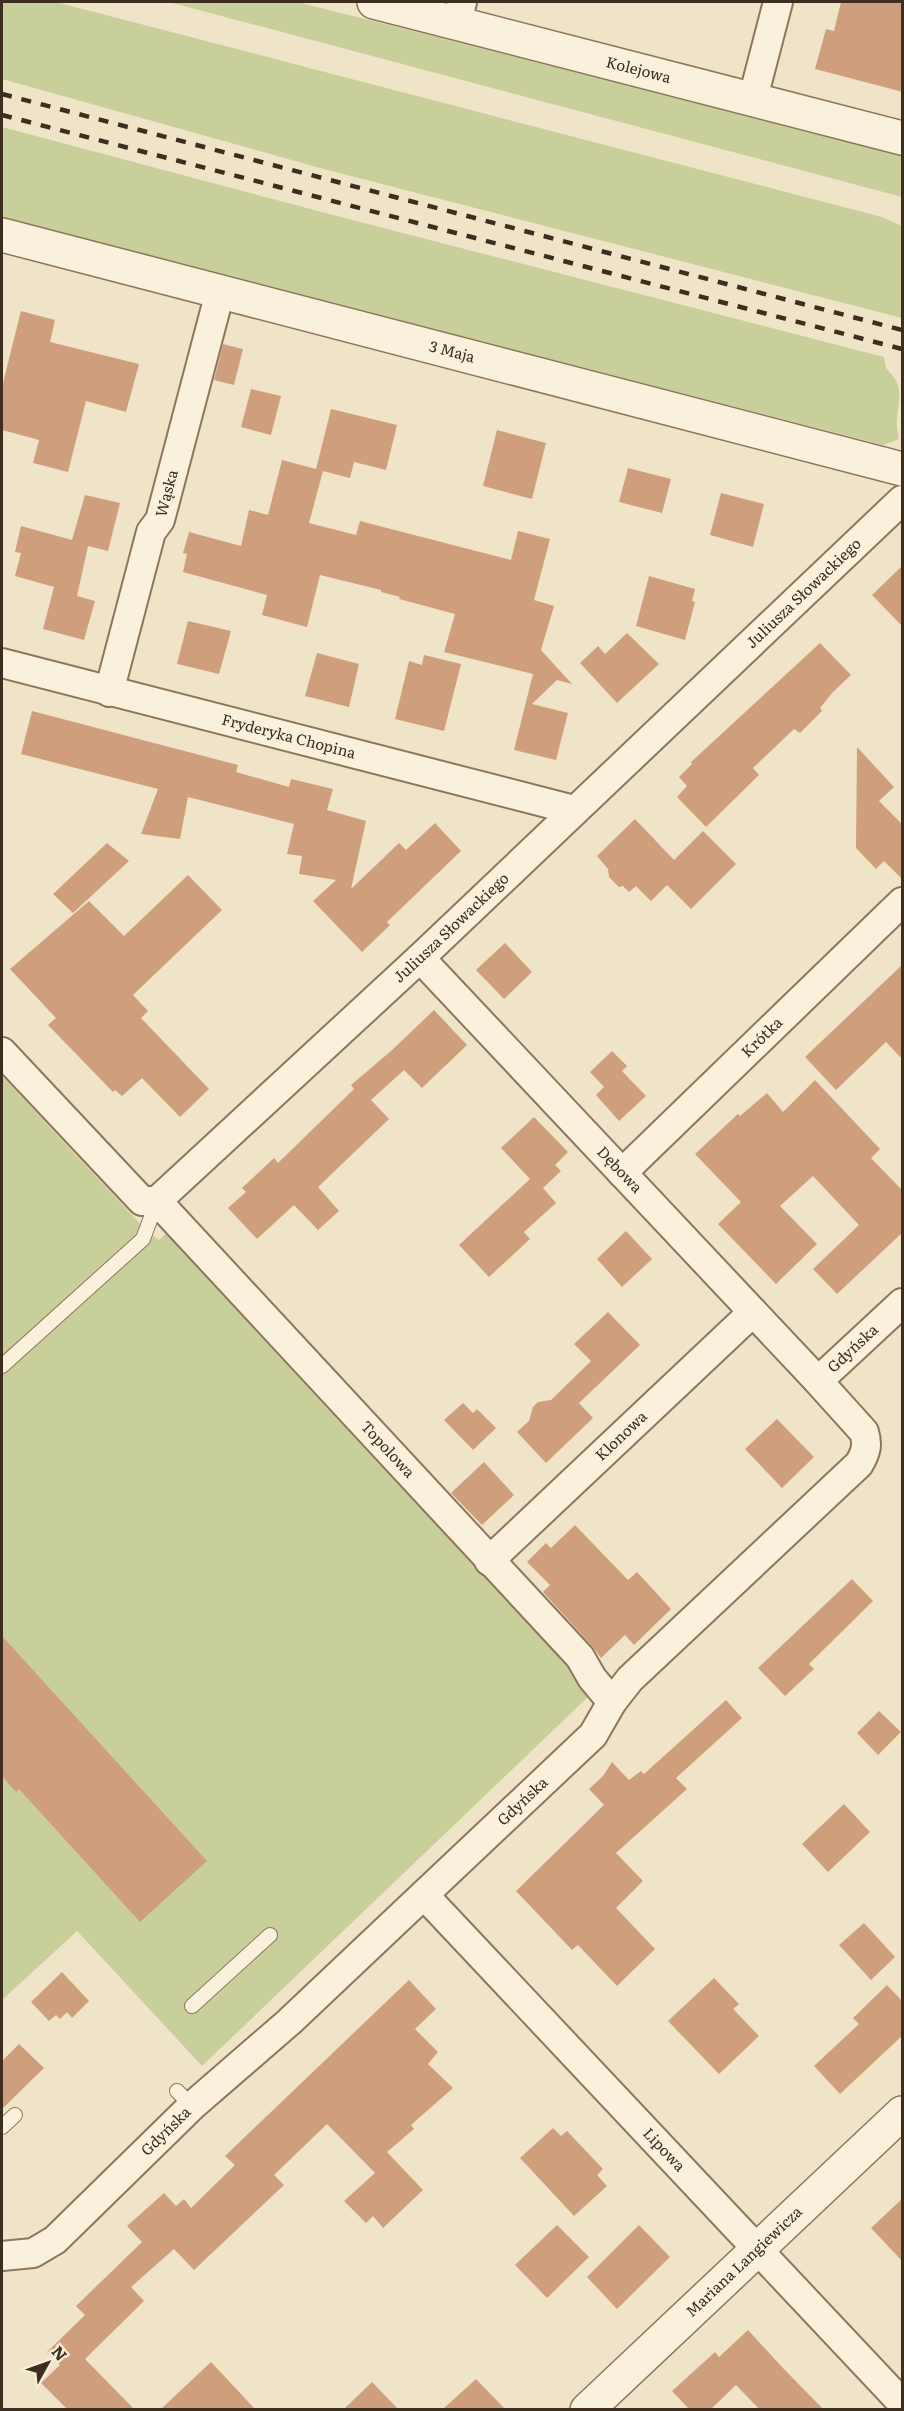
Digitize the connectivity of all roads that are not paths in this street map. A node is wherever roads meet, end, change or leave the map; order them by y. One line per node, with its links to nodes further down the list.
1 (374, 2): 3 (street, Kolejowa)
2 (778, 2): 4 (street)
3 (459, 12): 4 (street, Kolejowa)
4 (753, 98): 5 (street, Kolejowa)
5 (903, 138)
6 (2, 234): 7 (street, 3 Maja)
7 (220, 292): 8 (street, 3 Maja); 11 (street, Wąska)
8 (903, 469)
9 (903, 500): 12 (street, Juliusza Słowackiego)
10 (2, 663): 11 (street, Fryderyka Chopina)
11 (109, 692): 12 (street, Fryderyka Chopina)
12 (574, 810): 14 (street, Juliusza Słowackiego)
13 (903, 902): 16 (street, Krótka)
14 (420, 958): 16 (street, Dębowa); 17 (street, Juliusza Słowackiego)
15 (2, 1052): 17 (street)
16 (622, 1173): 19 (street, Dębowa)
17 (157, 1201): 20 (lane); 22 (street, Topolowa)
18 (903, 1303): 21 (street, Gdyńska)
19 (753, 1312): 21 (street, Dębowa); 22 (street, Klonowa)
20 (2, 1366)
21 (818, 1381): 23 (street, Gdyńska)
22 (489, 1561): 23 (street, Topolowa)
23 (612, 1702): 24 (street, Gdyńska)
24 (424, 1895): 30 (street, Lipowa); 31 (street, Gdyńska)
25 (270, 1935): 26 (lane)
26 (192, 2006)
27 (903, 2114): 30 (street, Mariana Langiewicza)
28 (15, 2115): 29 (lane)
29 (2, 2127)
30 (758, 2249): 32 (street, Lipowa); 33 (street, Mariana Langiewicza)
31 (2, 2256)
32 (903, 2403)
33 (587, 2409)

